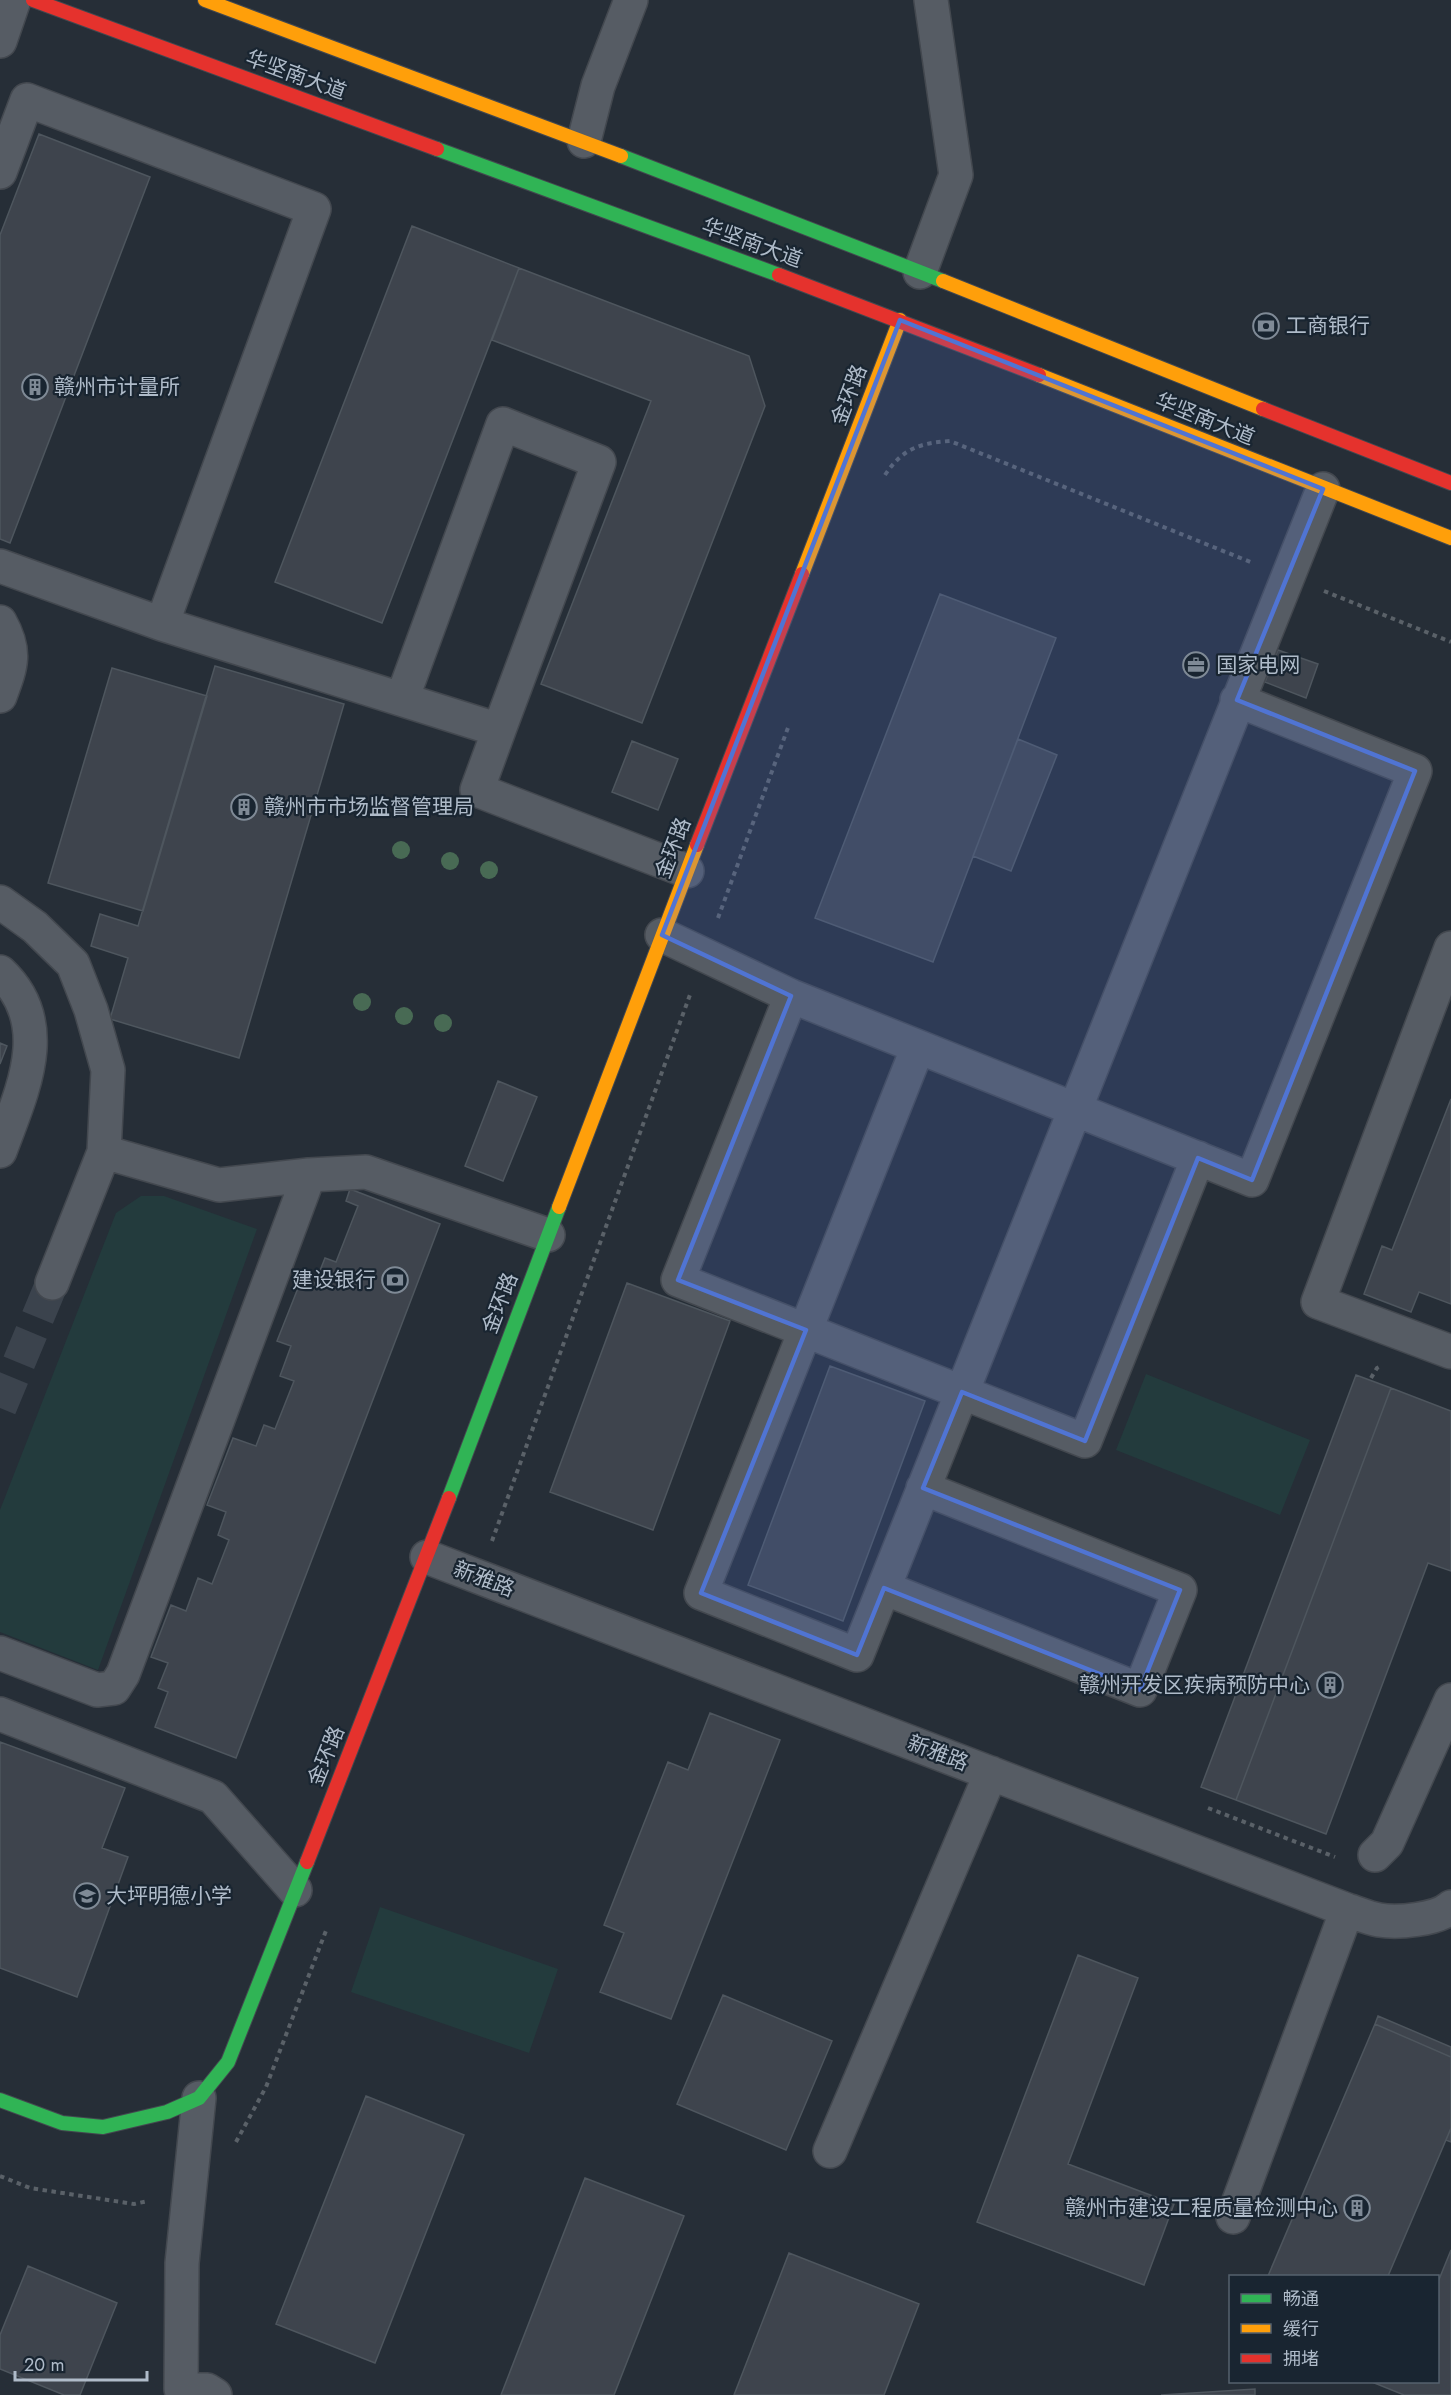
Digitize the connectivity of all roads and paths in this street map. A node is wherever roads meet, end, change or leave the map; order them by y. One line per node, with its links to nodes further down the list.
1 (14, 0): 6 (street)
2 (33, 0): 10 (main road, 华坚南大道)
3 (205, 0): 7 (main road, 华坚南大道)
4 (631, 0): 7 (street)
5 (931, 0): 9 (street)
6 (0, 41)
7 (584, 141): 9 (main road, 华坚南大道)
8 (0, 172): 18 (street)
9 (920, 272): 12 (main road, 华坚南大道)
10 (900, 320): 13 (main road, 华坚南大道); 24 (main road, 金环路)
11 (950, 441): 16 (path)
12 (1451, 483)
13 (1323, 489): 14 (main road, 华坚南大道); 16 (street)
14 (1451, 538)
15 (0, 566): 18 (street)
16 (1286, 576): 19 (path); 22 (street)
17 (0, 622): 20 (street)
18 (162, 624): 21 (street)
19 (1451, 642)
20 (0, 696)
21 (402, 699): 23 (street); 23 (street)
22 (1237, 700): 31 (street); 34 (street)
23 (499, 730): 24 (street)
24 (687, 871): 26 (main road, 金环路)
25 (0, 902): 33 (street)
26 (662, 935): 29 (street); 36 (main road, 金环路)
27 (1451, 948): 39 (street)
28 (0, 972): 32 (street)
29 (791, 996): 30 (street); 38 (street)
30 (918, 1047): 31 (street); 38 (street)
31 (1075, 1109): 34 (street); 40 (street)
32 (0, 1151)
33 (104, 1152): 35 (street); 37 (street)
34 (1197, 1158): 40 (street)
35 (309, 1174): 36 (street); 44 (street)
36 (548, 1235): 42 (main road, 金环路)
37 (52, 1283)
38 (806, 1330): 40 (street); 43 (street)
39 (1451, 1352)
40 (962, 1392): 41 (street)
41 (923, 1488): 43 (street); 43 (street)
42 (427, 1557): 47 (street, 新雅路); 50 (main road, 金环路)
43 (884, 1588)
44 (0, 1653)
45 (1451, 1700): 49 (street)
46 (0, 1714): 50 (street)
47 (991, 1773): 52 (street, 新雅路); 56 (street)
48 (1209, 1808): 49 (path)
49 (1375, 1855)
50 (295, 1890): 54 (main road, 金环路)
51 (1451, 1907): 52 (street, 新雅路)
52 (1347, 1910): 60 (street)
53 (329, 1922): 57 (path)
54 (199, 2098): 55 (main road, 金环路); 61 (street)
55 (0, 2100)
56 (830, 2151)
57 (230, 2152)
58 (0, 2176): 59 (path)
59 (154, 2200)
60 (1233, 2217)
61 (173, 2392): 62 (street)
62 (214, 2395)

